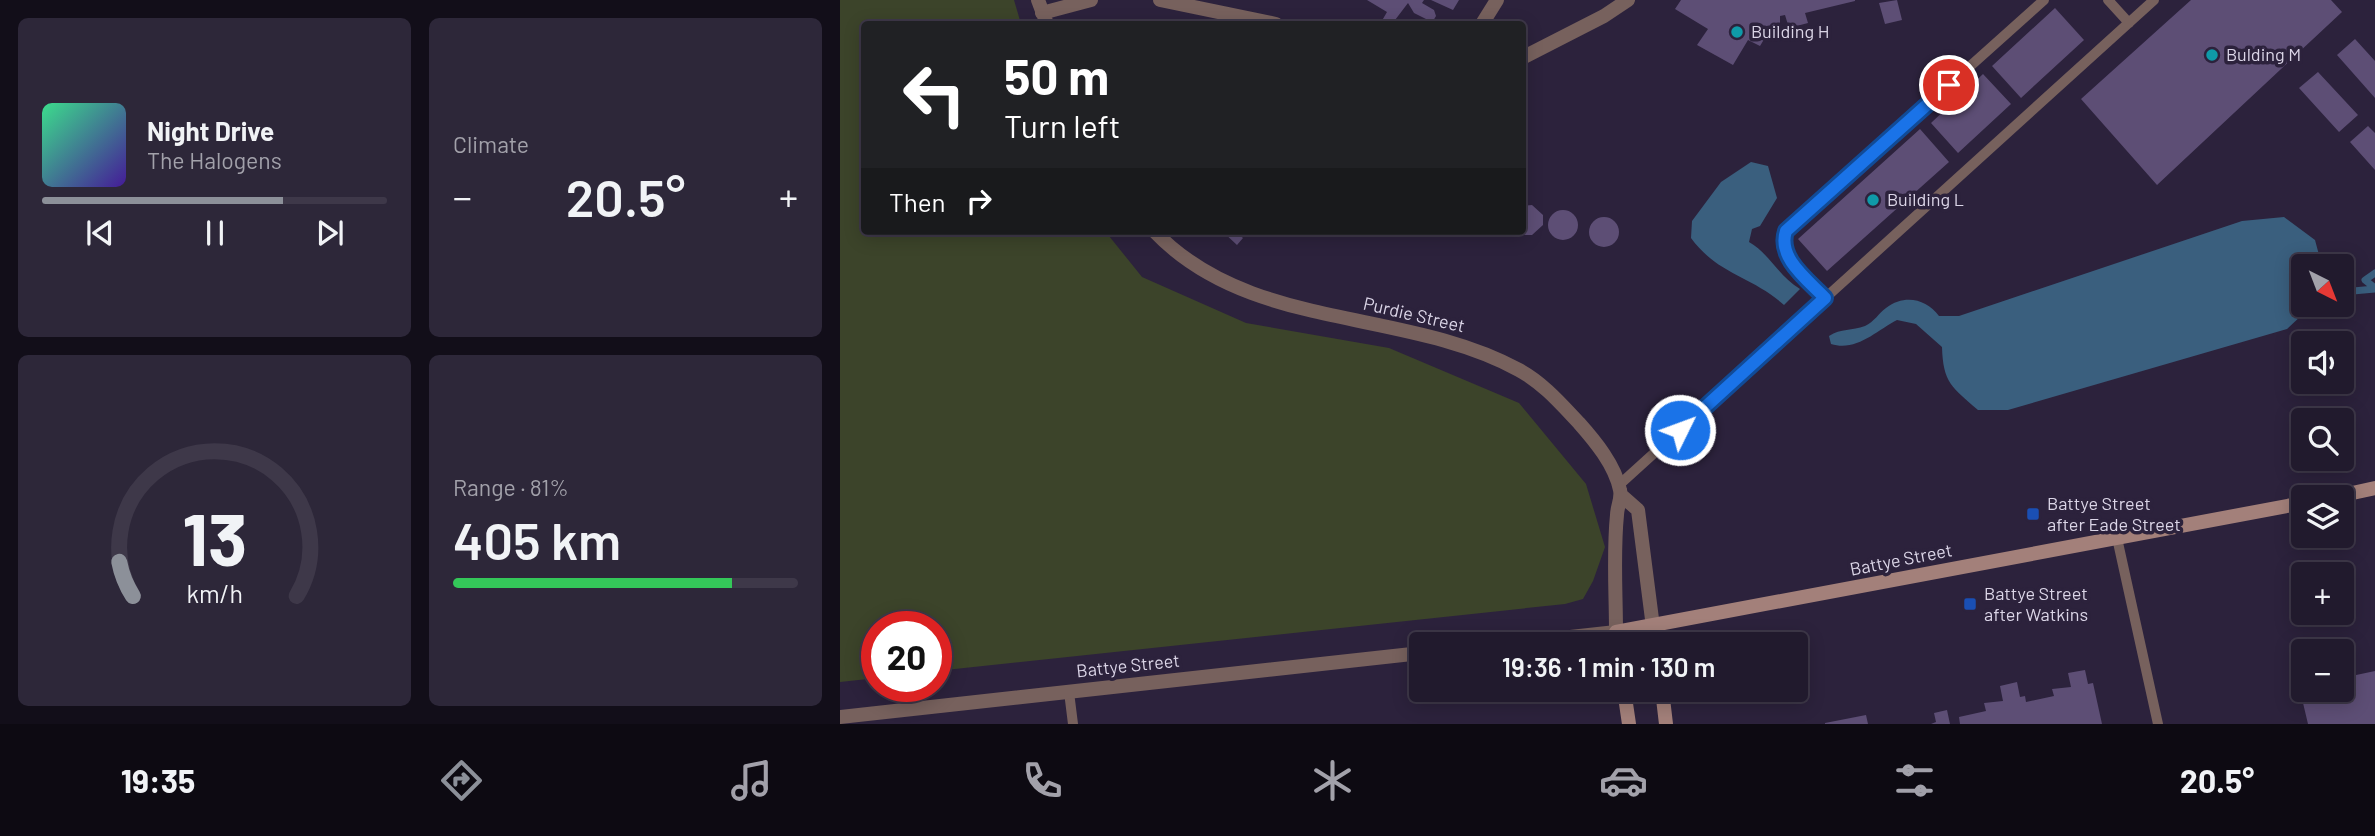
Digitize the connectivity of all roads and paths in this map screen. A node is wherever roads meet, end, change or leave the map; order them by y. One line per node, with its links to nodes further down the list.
1 (1091, 0): 8 (street)
2 (1160, 0): 9 (street)
3 (1497, 0): 10 (street)
4 (1628, 0): 12 (street)
5 (2044, 0): 14 (lane)
6 (2108, 0): 11 (lane)
7 (2154, 0): 11 (lane)
8 (1042, 12)
9 (1262, 21)
10 (1484, 21)
11 (2129, 23): 14 (lane)
12 (1526, 56)
13 (1158, 235): 16 (street, Purdie Street)
14 (1825, 298): 16 (lane)
15 (2375, 488): 17 (street)
16 (1620, 490): 20 (street, Purdie Street); 21 (street)
17 (2354, 493)
18 (2291, 505): 19 (street, Battye Street)
19 (2117, 538): 20 (street, Battye Street); 32 (lane)
20 (1653, 627): 22 (street, Battye Street); 23 (street)
21 (1617, 632)
22 (1637, 632)
23 (1654, 632)
24 (1409, 654): 25 (street, Battye Street)
25 (1069, 692): 28 (street, Battye Street); 29 (lane)
26 (1626, 702): 30 (street)
27 (1664, 702): 31 (street)
28 (840, 717)
29 (1073, 724)
30 (1629, 724)
31 (1667, 724)
32 (2158, 724)

